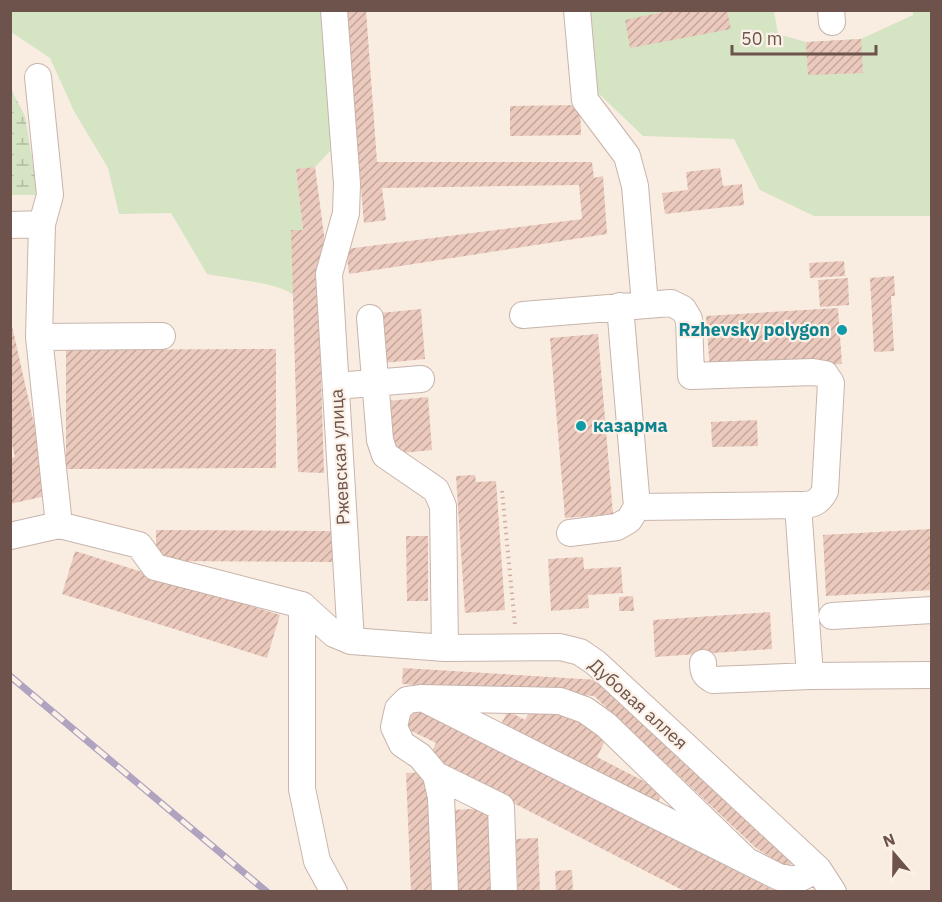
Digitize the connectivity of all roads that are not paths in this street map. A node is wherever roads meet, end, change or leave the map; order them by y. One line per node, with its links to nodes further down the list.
1 (334, 10): 14 (street, Ржевская улица)
2 (577, 10): 6 (street)
3 (38, 77): 4 (street)
4 (42, 224): 5 (street); 11 (street)
5 (10, 225)
6 (645, 304): 7 (street); 15 (street)
7 (620, 306): 8 (street); 16 (street)
8 (523, 315)
9 (370, 318): 13 (street)
10 (162, 336): 11 (street)
11 (39, 337): 17 (street)
12 (421, 379): 13 (street)
13 (376, 383): 14 (street); 24 (street)
14 (336, 386): 23 (street, Ржевская улица)
15 (798, 506): 16 (street); 27 (street)
16 (637, 507): 18 (street)
17 (59, 525): 19 (street); 20 (street)
18 (570, 532)
19 (10, 536)
20 (302, 605): 23 (street); 32 (street)
21 (932, 610): 22 (street)
22 (832, 616)
23 (351, 641): 24 (street, Дубовая аллея)
24 (445, 648): 31 (street, Дубовая аллея)
25 (703, 663): 27 (street)
26 (932, 675): 27 (street)
27 (810, 676)
28 (422, 698): 29 (street); 30 (street); 30 (street)
29 (436, 775): 33 (street); 34 (street)
30 (747, 861): 31 (street)
31 (818, 869): 35 (street, Дубовая аллея)
32 (334, 891)
33 (445, 891)
34 (504, 891)
35 (833, 891)

